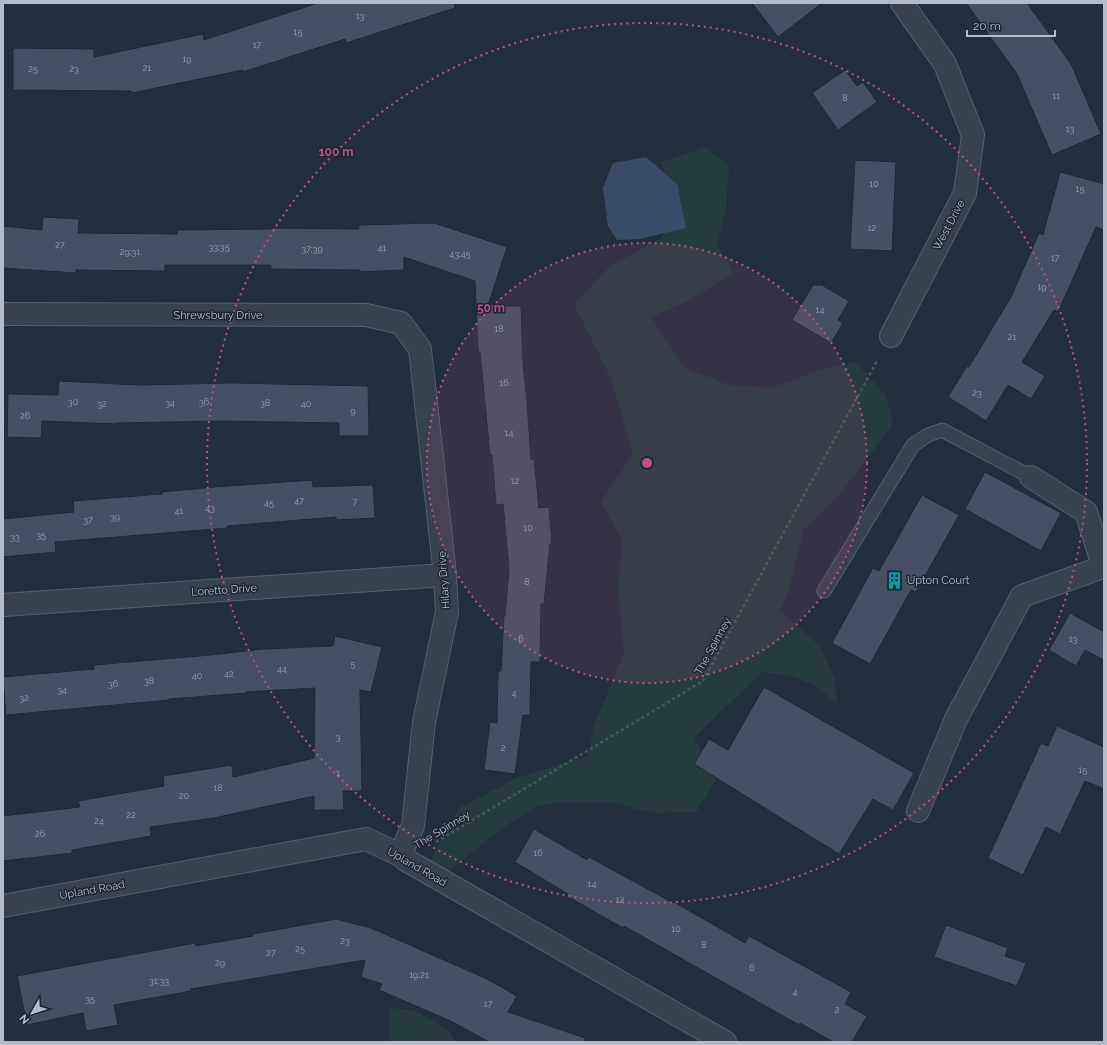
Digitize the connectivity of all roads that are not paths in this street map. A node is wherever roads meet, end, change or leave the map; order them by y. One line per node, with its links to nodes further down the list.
1 (902, 3): 3 (street, West Drive)
2 (3, 314): 4 (street, Shrewsbury Drive)
3 (891, 336)
4 (420, 349): 7 (street, Hilary Drive)
5 (1031, 477): 6 (street); 8 (lane)
6 (1103, 568): 10 (street)
7 (445, 574): 9 (street, Loretto Drive); 11 (street, Hilary Drive)
8 (824, 591)
9 (3, 605)
10 (918, 811)
11 (403, 857): 12 (street, Upland Road); 13 (street, Upland Road)
12 (3, 906)
13 (725, 1042)

